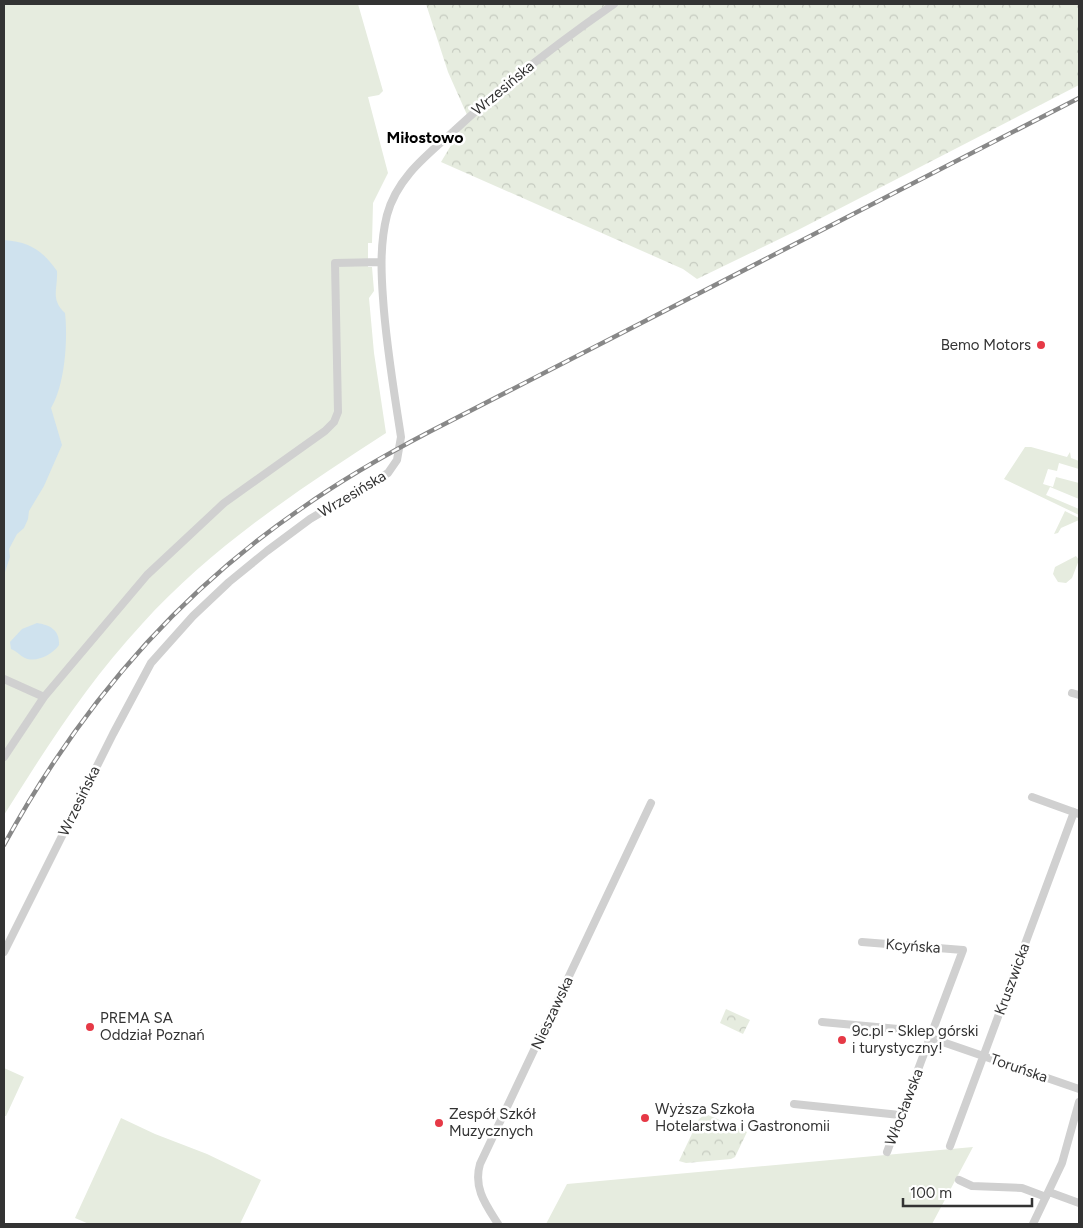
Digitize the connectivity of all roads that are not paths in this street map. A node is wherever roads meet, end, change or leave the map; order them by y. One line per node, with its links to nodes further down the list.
1 (614, 4): 2 (street, Wrzesińska)
2 (381, 262): 4 (street); 11 (street, Wrzesińska)
3 (4, 679): 4 (street)
4 (44, 698): 5 (street)
5 (4, 757)
6 (1032, 797): 8 (street)
7 (652, 803): 24 (street, Nieszawska)
8 (1076, 813): 14 (street, Kruszwicka)
9 (862, 942): 10 (street, Kcyńska)
10 (963, 950): 13 (street, Włocławska)
11 (4, 952)
12 (822, 1022): 13 (street, Toruńska)
13 (931, 1038): 14 (street, Toruńska); 18 (street, Włocławska)
14 (983, 1056): 15 (street, Toruńska); 19 (street, Kruszwicka)
15 (1079, 1089)
16 (1079, 1102): 22 (street)
17 (794, 1104): 18 (street)
18 (900, 1115): 20 (street, Włocławska)
19 (950, 1146)
20 (887, 1152)
21 (958, 1180): 22 (street)
22 (1048, 1195): 23 (street); 25 (street)
23 (1079, 1203)
24 (498, 1224)
25 (1033, 1224)

